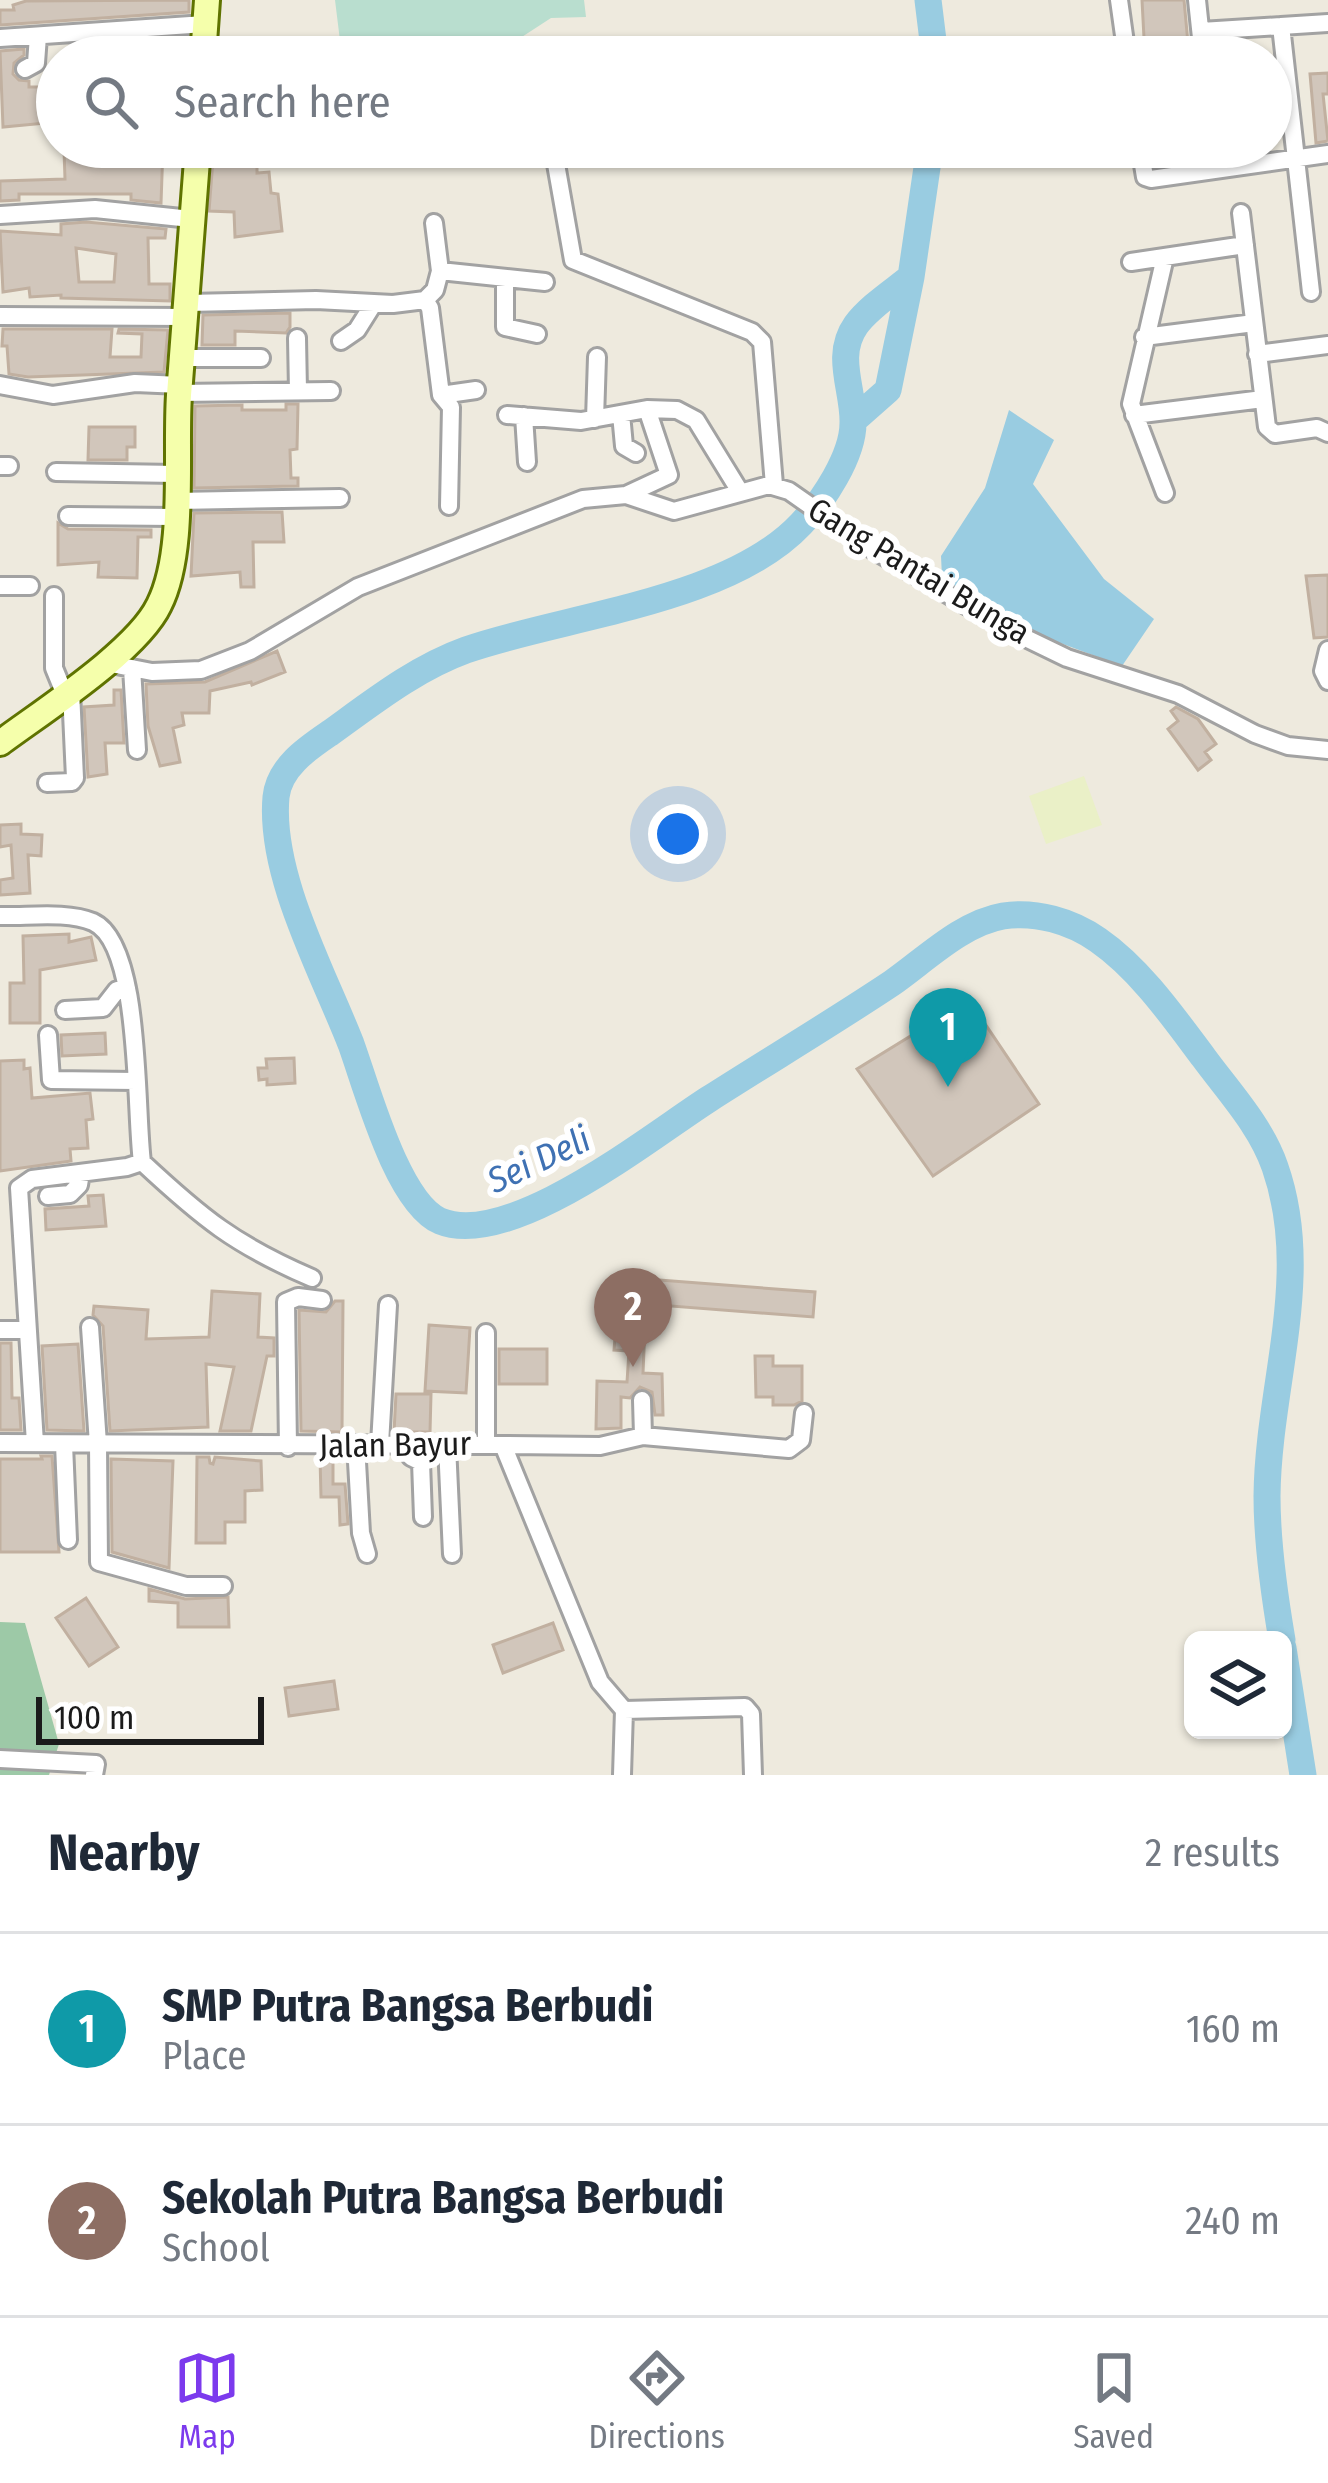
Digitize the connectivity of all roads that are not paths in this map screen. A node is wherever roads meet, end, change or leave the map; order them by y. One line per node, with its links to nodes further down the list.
1 (1119, 0): 11 (street)
2 (1197, 0): 7 (street)
3 (206, 12): 6 (street)
4 (1328, 23): 5 (street)
5 (1281, 26): 7 (street); 13 (street)
6 (110, 31): 9 (street); 10 (street)
7 (1201, 32): 12 (street)
8 (36, 36): 14 (street)
9 (38, 36)
10 (110, 36)
11 (1124, 36)
12 (1201, 36)
13 (1282, 36)
14 (0, 38)
15 (36, 63): 16 (street)
16 (25, 70)
17 (1292, 111): 19 (street)
18 (1328, 154): 19 (street)
19 (1298, 158): 20 (street); 36 (street)
20 (1292, 159)
21 (196, 168): 28 (main road)
22 (557, 168): 67 (street)
23 (1145, 168): 25 (street)
24 (1230, 168): 25 (street)
25 (1216, 170)
26 (1240, 213): 30 (street)
27 (0, 215): 28 (street)
28 (191, 219): 39 (main road)
29 (434, 224): 33 (street)
30 (1245, 245): 31 (street); 41 (street)
31 (1165, 256): 32 (street); 43 (street)
32 (1131, 262)
33 (440, 271): 34 (street); 37 (street)
34 (505, 278): 35 (street); 42 (street)
35 (545, 282)
36 (1311, 292)
37 (425, 300): 38 (street); 56 (street)
38 (374, 303): 39 (street); 45 (street)
39 (187, 310): 40 (street); 49 (main road)
40 (0, 316)
41 (1254, 323): 43 (street); 47 (street)
42 (538, 334)
43 (1144, 337): 60 (street)
44 (297, 338): 54 (street)
45 (340, 341)
46 (1328, 345): 47 (street)
47 (1257, 354): 57 (street)
48 (597, 357): 61 (street)
49 (184, 358): 50 (street); 52 (main road)
50 (261, 358)
51 (0, 385): 52 (street)
52 (180, 389): 54 (street); 66 (main road)
53 (476, 390): 56 (street)
54 (298, 391): 55 (street)
55 (332, 391)
56 (441, 395): 72 (street)
57 (1263, 399): 60 (street); 62 (street)
58 (647, 410): 59 (street); 68 (street); 70 (street)
59 (621, 414): 61 (street); 63 (street)
60 (1134, 415): 69 (street)
61 (596, 419): 64 (street)
62 (1328, 433)
63 (636, 453)
64 (527, 462)
65 (56, 472): 66 (street)
66 (176, 473): 73 (main road)
67 (781, 488): 68 (street, Gang Pantai Bunga); 85 (street, Gang Pantai Bunga)
68 (739, 490): 70 (street, Gang Pantai Bunga)
69 (1165, 494)
70 (626, 495): 80 (street, Gang Pantai Bunga)
71 (340, 498): 73 (street)
72 (449, 506)
73 (176, 509): 74 (street); 79 (main road)
74 (68, 516)
75 (0, 586): 76 (street)
76 (30, 586)
77 (54, 596): 82 (street)
78 (1328, 650): 81 (street)
79 (106, 664): 80 (street, Gang Pantai Bunga); 82 (main road)
80 (132, 668): 84 (street)
81 (1328, 681)
82 (68, 693): 83 (main road); 86 (street)
83 (0, 742)
84 (137, 750)
85 (1328, 750)
86 (47, 783)
87 (0, 916): 88 (street)
88 (128, 988): 89 (street); 91 (street)
89 (65, 1010)
90 (48, 1036): 91 (street)
91 (136, 1081): 92 (street)
92 (142, 1162): 93 (street); 95 (street)
93 (81, 1173): 94 (street); 100 (street)
94 (48, 1196)
95 (311, 1278)
96 (322, 1300): 114 (street)
97 (388, 1305): 110 (street)
98 (90, 1327): 108 (street)
99 (0, 1330): 100 (street)
100 (25, 1330): 106 (street)
101 (486, 1333): 113 (street)
102 (642, 1400): 104 (street)
103 (804, 1413): 104 (street)
104 (643, 1436): 113 (street)
105 (0, 1443): 106 (street, Jalan Bayur)
106 (35, 1443): 107 (street, Jalan Bayur)
107 (64, 1444): 108 (street, Jalan Bayur); 116 (street)
108 (98, 1444): 114 (street, Jalan Bayur); 119 (street)
109 (356, 1444): 110 (street, Jalan Bayur); 114 (street, Jalan Bayur); 117 (street)
110 (380, 1444): 111 (street, Jalan Bayur)
111 (410, 1444): 112 (street, Jalan Bayur); 115 (street)
112 (447, 1444): 113 (street, Jalan Bayur); 118 (street)
113 (495, 1444): 120 (street, Jalan Bayur)
114 (288, 1447)
115 (423, 1517)
116 (68, 1540)
117 (367, 1554)
118 (452, 1554)
119 (223, 1586)
120 (624, 1710): 123 (street); 124 (street)
121 (0, 1759): 122 (street)
122 (95, 1770)
123 (622, 1775)
124 (753, 1775)

